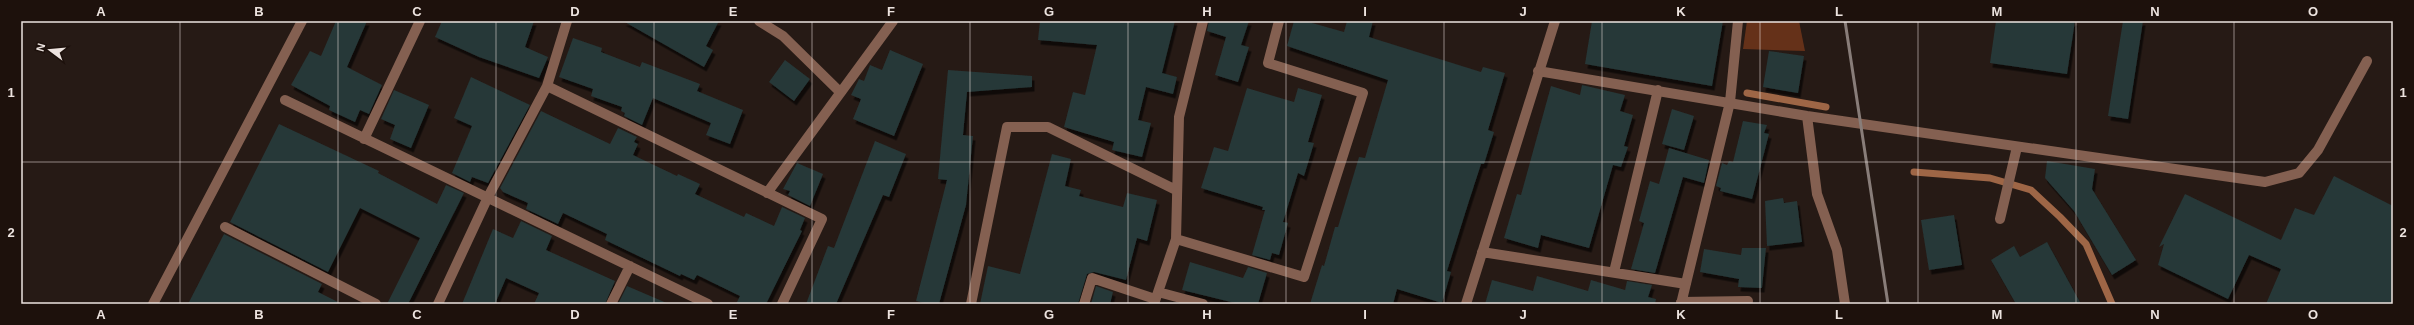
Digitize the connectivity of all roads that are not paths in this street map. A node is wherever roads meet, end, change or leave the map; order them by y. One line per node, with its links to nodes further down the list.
1 (302, 21): 33 (street)
2 (420, 21): 18 (street)
3 (567, 21): 12 (street)
4 (759, 21): 14 (street)
5 (894, 21): 14 (street)
6 (1202, 21): 20 (street)
7 (1279, 21): 25 (street)
8 (1555, 21): 11 (street)
9 (1738, 21): 16 (street)
10 (2367, 61): 19 (street)
11 (1538, 71): 13 (street); 26 (street)
12 (547, 86): 21 (street); 22 (street)
13 (1658, 90): 16 (street); 28 (street)
14 (840, 92): 21 (street)
15 (285, 100): 18 (street)
16 (1730, 102): 17 (street); 29 (street)
17 (1807, 116): 19 (street); 43 (street)
18 (364, 139): 22 (street)
19 (2017, 147): 23 (street)
20 (1176, 190): 25 (street); 39 (street)
21 (767, 193): 38 (street)
22 (488, 197): 27 (street); 35 (street)
23 (2000, 219)
24 (225, 227): 34 (street)
25 (1176, 239): 30 (street)
26 (1482, 252): 28 (street); 42 (street)
27 (630, 266): 36 (street); 37 (street)
28 (1614, 272): 29 (street)
29 (1686, 284): 32 (street)
30 (1156, 298): 40 (street); 41 (street)
31 (1748, 301): 32 (street)
32 (1681, 303)
33 (153, 304)
34 (376, 304)
35 (438, 304)
36 (611, 304)
37 (708, 304)
38 (782, 304)
39 (971, 304)
40 (1084, 304)
41 (1203, 304)
42 (1466, 304)
43 (1845, 304)

